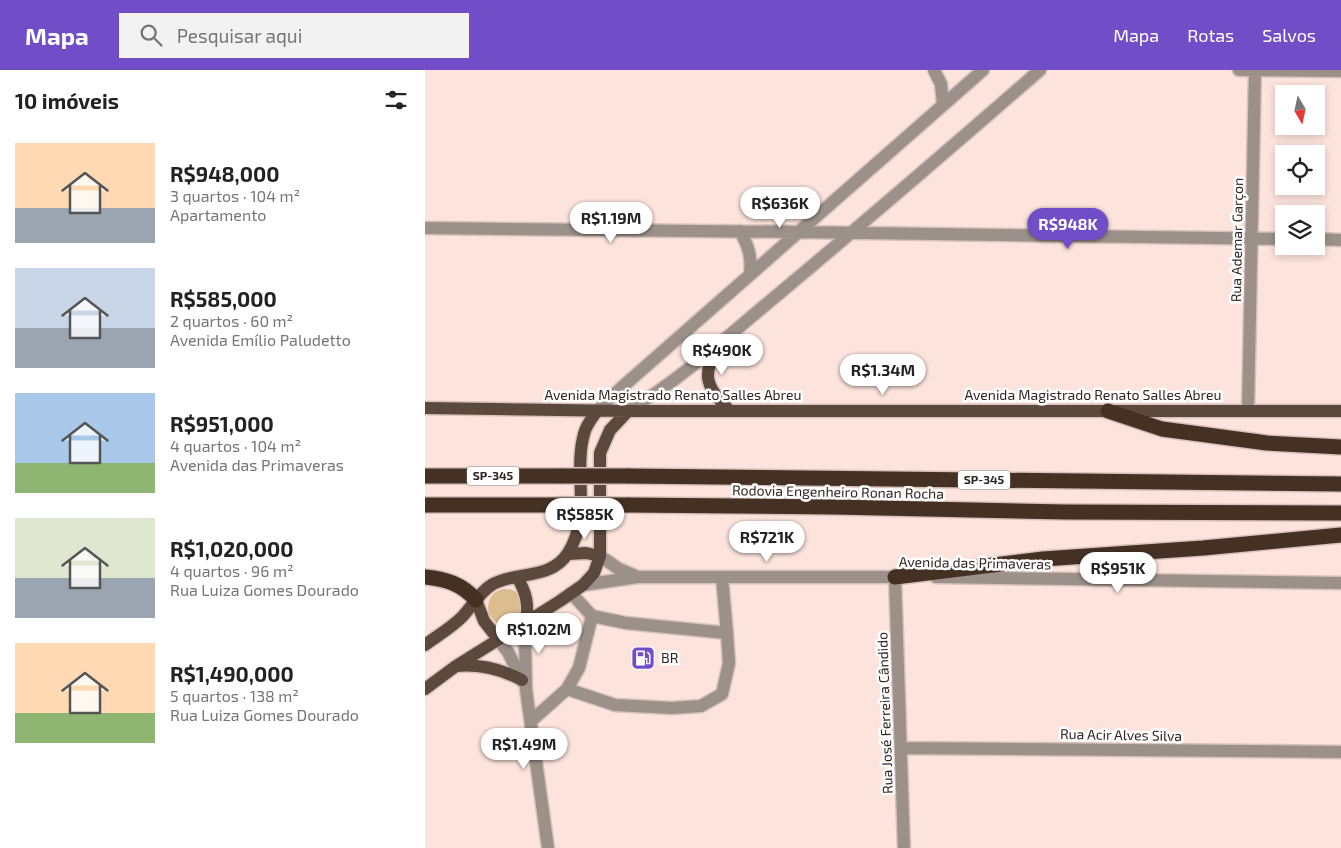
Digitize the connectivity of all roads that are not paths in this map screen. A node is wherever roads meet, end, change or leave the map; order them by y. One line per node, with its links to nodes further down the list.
1 (934, 70): 7 (street)
2 (983, 70): 7 (street)
3 (1041, 70): 11 (street)
4 (1239, 70): 5 (street)
5 (1255, 70): 6 (street); 12 (street, Rua Ademar Garçon)
6 (1341, 70)
7 (943, 105): 10 (street)
8 (425, 228): 9 (street)
9 (740, 231): 10 (street); 16 (street)
10 (797, 232): 11 (street); 16 (street)
11 (852, 233): 12 (street); 17 (street)
12 (1252, 239): 13 (street); 21 (street, Rua Ademar Garçon)
13 (1275, 239)
14 (1325, 240): 15 (street)
15 (1341, 240)
16 (750, 273): 22 (street)
17 (721, 342): 19 (main road); 23 (street)
18 (425, 408): 22 (main road, Avenida Magistrado Renato Salles Abreu)
19 (729, 410): 20 (main road, Avenida Magistrado Renato Salles Abreu); 23 (main road, Avenida Magistrado Renato Salles Abreu)
20 (1108, 410): 21 (main road, Avenida Magistrado Renato Salles Abreu); 25 (highway)
21 (1248, 410): 24 (main road, Avenida Magistrado Renato Salles Abreu)
22 (597, 411): 23 (main road, Avenida Magistrado Renato Salles Abreu); 31 (main road)
23 (628, 411): 32 (main road)
24 (1341, 411)
25 (1341, 447)
26 (425, 476): 27 (highway, Rodovia Engenheiro Ronan Rocha / SP-345, bridge)
27 (1341, 484)
28 (425, 504): 29 (highway, Rodovia Engenheiro Ronan Rocha / SP-345, bridge)
29 (1341, 513)
30 (1341, 535): 36 (highway)
31 (568, 554): 32 (main road); 34 (main road)
32 (600, 556): 37 (street, Avenida das Primaveras); 39 (main road)
33 (425, 577): 41 (highway)
34 (517, 577): 41 (main road); 43 (main road)
35 (722, 577): 36 (street, Avenida das Primaveras); 37 (street, Avenida das Primaveras); 44 (street)
36 (895, 577): 38 (street, Avenida das Primaveras); 52 (street, Rua José Ferreira Cândido)
37 (638, 578): 39 (street, Avenida das Primaveras)
38 (1341, 583)
39 (583, 585): 40 (main road)
40 (571, 593): 42 (street); 43 (main road)
41 (476, 600): 45 (main road); 46 (main road)
42 (592, 616): 44 (street); 50 (street)
43 (526, 621): 45 (main road); 48 (street)
44 (727, 633): 50 (street)
45 (498, 639): 47 (main road); 48 (street)
46 (425, 645)
47 (456, 666): 48 (main road); 49 (main road)
48 (524, 685): 51 (street)
49 (425, 689)
50 (567, 689): 51 (street)
51 (531, 721): 54 (street)
52 (901, 748): 53 (street, Rua Acir Alves Silva); 55 (street, Rua José Ferreira Cândido)
53 (1341, 752)
54 (549, 848)
55 (904, 848)

